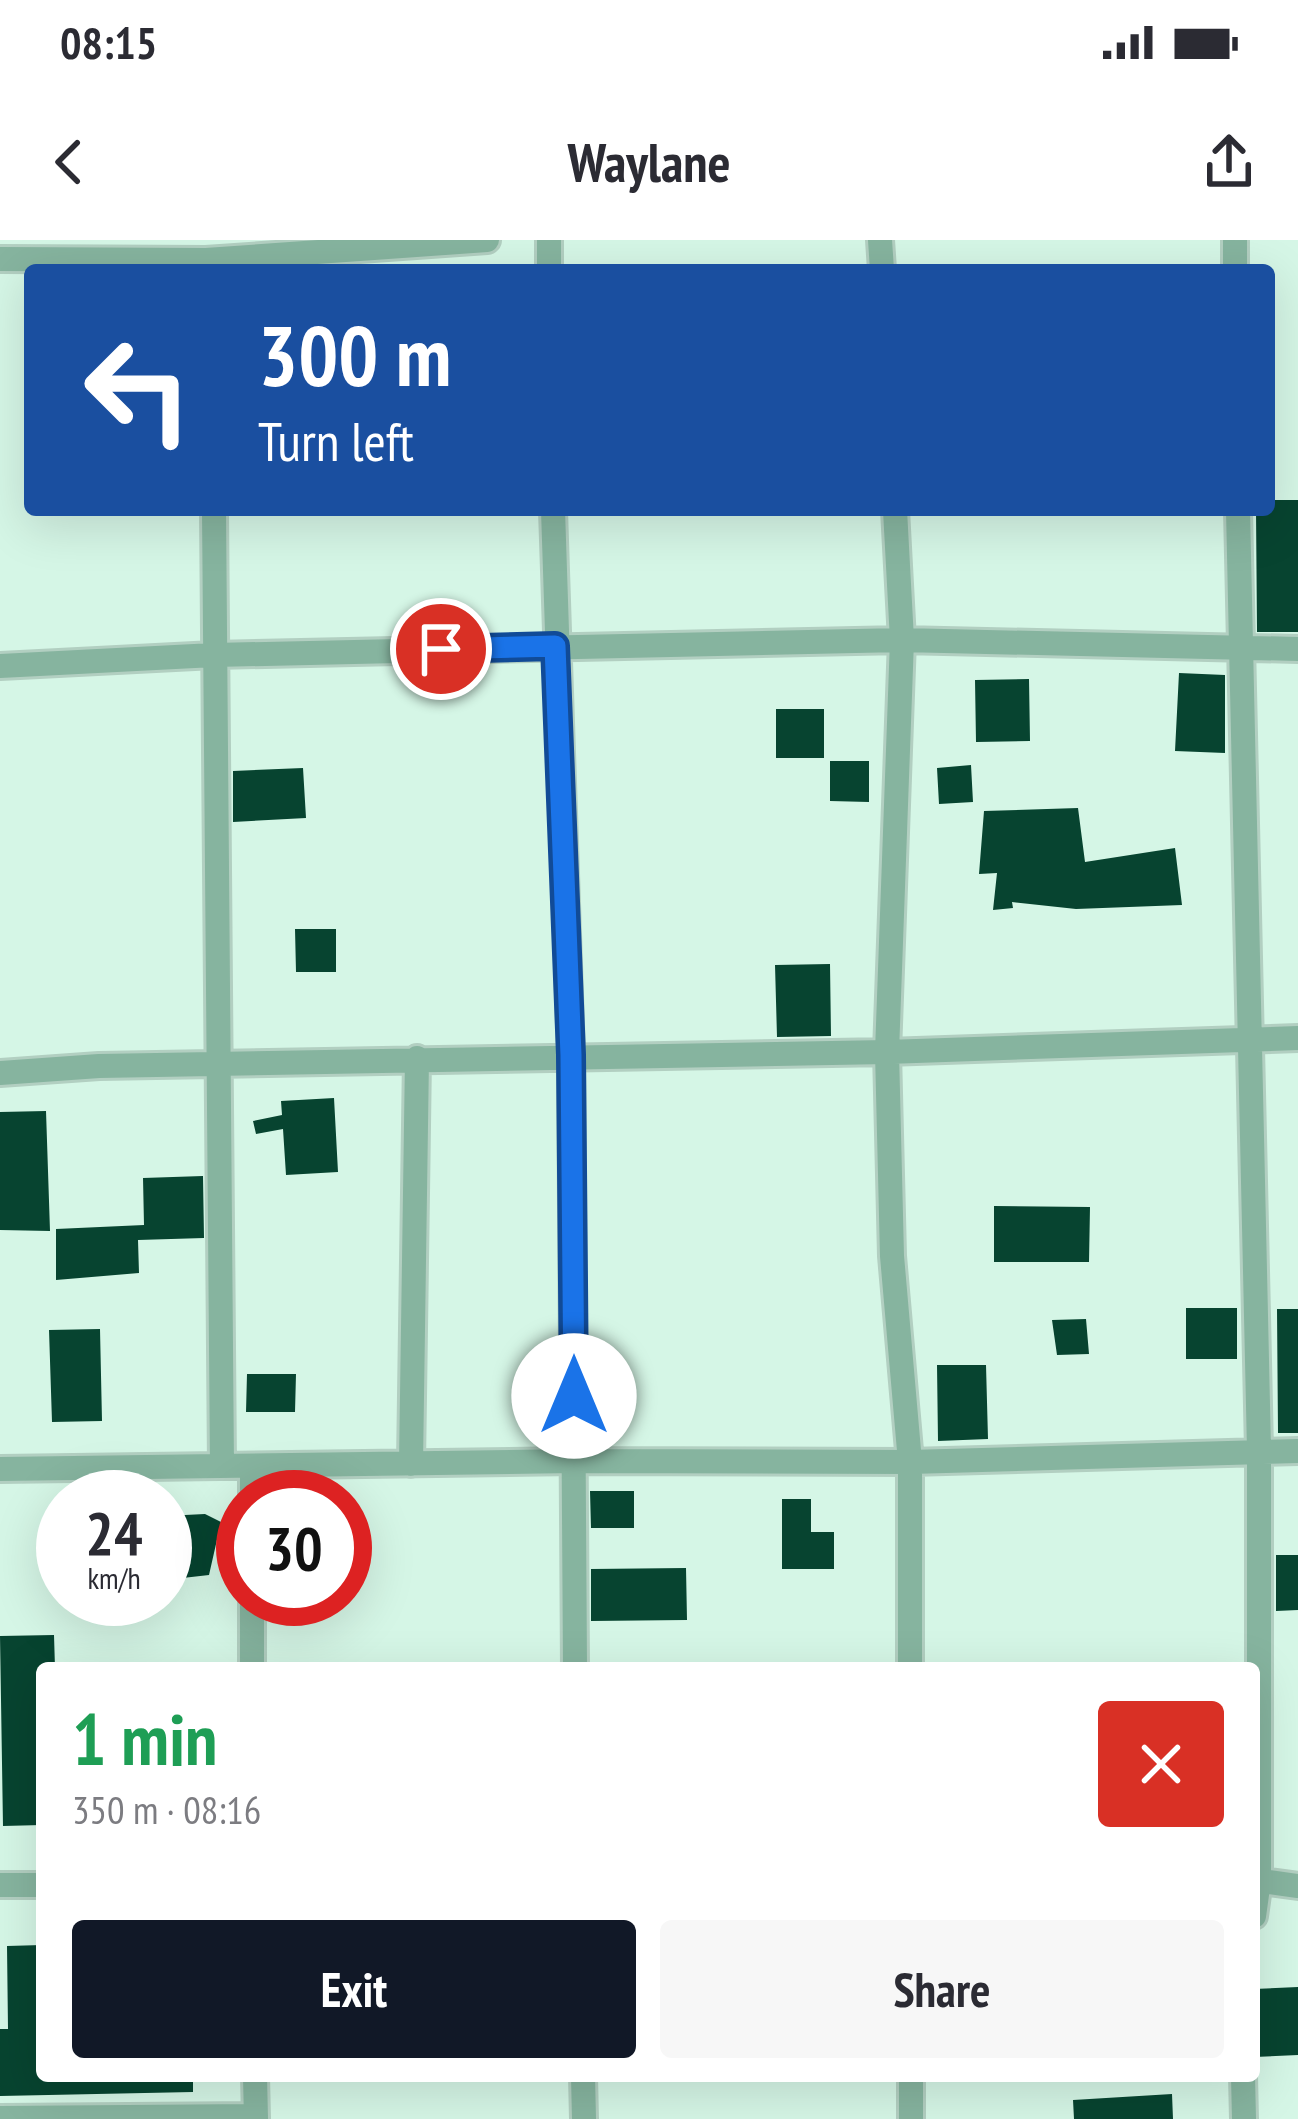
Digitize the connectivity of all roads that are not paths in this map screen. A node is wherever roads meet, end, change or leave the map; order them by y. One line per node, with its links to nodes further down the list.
1 (487, 240): 2 (street)
2 (206, 257): 3 (street)
3 (0, 259)
4 (214, 516): 12 (street)
5 (553, 516): 9 (street)
6 (895, 516): 8 (street)
7 (1238, 516): 11 (street)
8 (902, 640): 9 (street); 11 (street); 16 (street)
9 (555, 646): 12 (street); 17 (street)
10 (1298, 649): 11 (street)
11 (1239, 650): 15 (street)
12 (214, 655): 13 (street); 19 (street)
13 (0, 667)
14 (1298, 1038): 15 (street)
15 (1251, 1039): 16 (street); 21 (street)
16 (887, 1052): 17 (street); 24 (street)
17 (571, 1055): 18 (street); 23 (street)
18 (417, 1058): 19 (street); 25 (street)
19 (221, 1063): 20 (street); 26 (street)
20 (0, 1073)
21 (1259, 1450): 22 (street); 24 (street); 33 (street)
22 (1298, 1450)
23 (574, 1461): 24 (street); 25 (street); 31 (street)
24 (910, 1462): 32 (street)
25 (411, 1464): 27 (street)
26 (222, 1466): 27 (street); 28 (street)
27 (252, 1467)
28 (0, 1469)
29 (252, 1626): 30 (street)
30 (252, 1662)
31 (575, 1662)
32 (910, 1662)
33 (1258, 1662)
34 (1260, 1881): 37 (street)
35 (36, 1885): 36 (street)
36 (0, 1886)
37 (1298, 1886)
38 (255, 2082): 42 (street)
39 (583, 2082): 44 (street)
40 (910, 2082): 45 (street)
41 (1243, 2082): 46 (street)
42 (256, 2117): 43 (street)
43 (0, 2119)
44 (584, 2119)
45 (911, 2119)
46 (1244, 2119)

